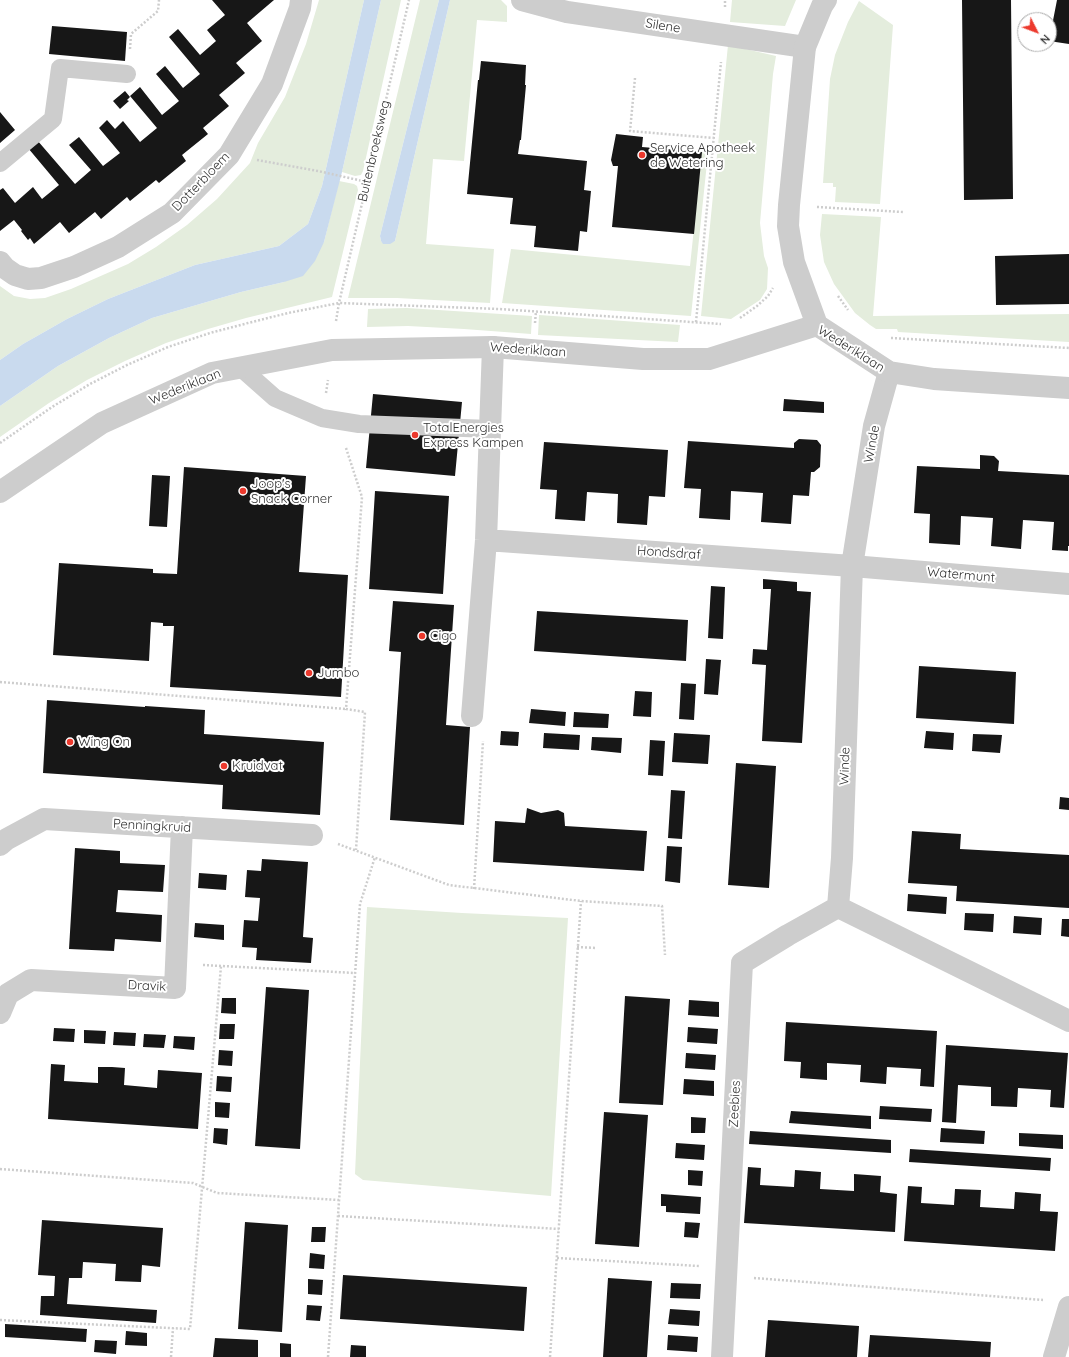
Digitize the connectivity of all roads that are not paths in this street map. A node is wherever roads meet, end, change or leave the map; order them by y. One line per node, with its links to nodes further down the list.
1 (301, 0): 7 (street, Dotterbloem)
2 (522, 0): 4 (street, Silene)
3 (826, 0): 4 (street)
4 (805, 47): 8 (street)
5 (127, 74): 6 (lane)
6 (0, 163)
7 (0, 262)
8 (817, 325): 9 (street, Wederiklaan); 11 (street, Wederiklaan)
9 (493, 347): 10 (street, Wederiklaan); 13 (street)
10 (240, 367): 13 (lane); 14 (street, Wederiklaan)
11 (889, 372): 12 (street, Wederiklaan); 16 (street, Winde)
12 (1069, 388)
13 (490, 429): 15 (street)
14 (0, 492)
15 (486, 540): 16 (street, Hondsdraf); 18 (street)
16 (852, 566): 17 (street, Watermunt); 22 (street, Winde)
17 (1069, 584)
18 (472, 716)
19 (182, 827): 20 (street, Penningkruid); 21 (street, Penningkruid); 23 (street, Dravik)
20 (312, 835)
21 (0, 845)
22 (838, 907): 24 (street); 26 (street, Zeebies)
23 (0, 1013)
24 (1069, 1021)
25 (1069, 1307): 27 (street)
26 (722, 1357)
27 (1054, 1357)

